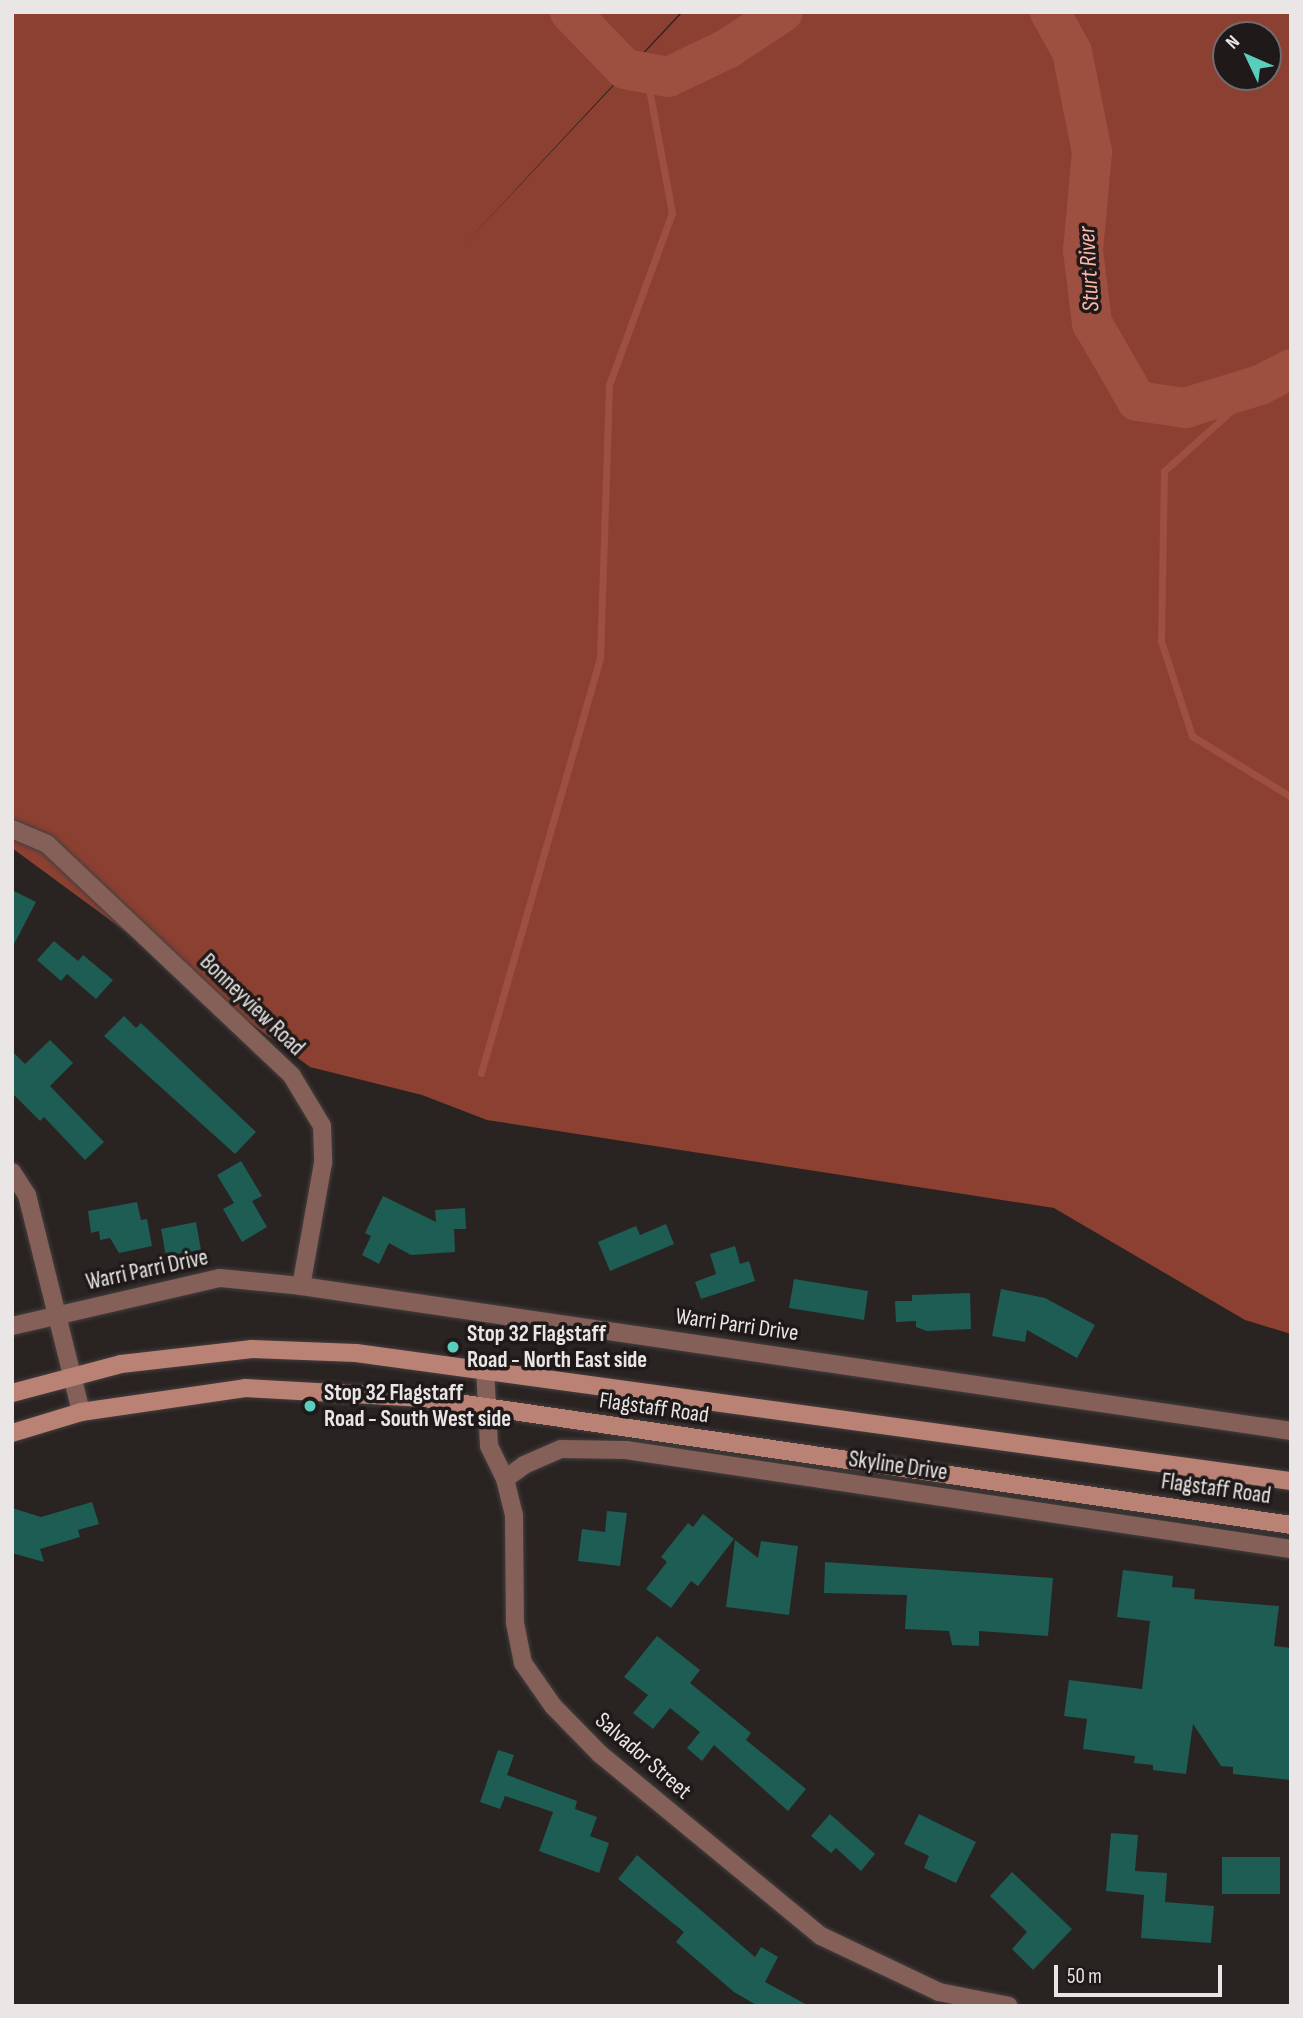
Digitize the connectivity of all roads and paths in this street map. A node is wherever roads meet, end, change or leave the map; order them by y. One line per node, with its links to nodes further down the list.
1 (12, 829): 3 (street, Bonneyview Road)
2 (12, 1172): 4 (street)
3 (301, 1286): 4 (street, Warri Parri Drive); 11 (street, Warri Parri Drive)
4 (58, 1315): 5 (street, Warri Parri Drive); 7 (street)
5 (12, 1326)
6 (485, 1367): 7 (main road, Flagstaff Road); 9 (street, Salvador Street); 14 (main road, Flagstaff Road)
7 (73, 1376): 8 (main road, Flagstaff Road); 10 (street)
8 (12, 1393)
9 (485, 1408): 10 (main road, Flagstaff Road); 13 (street, Salvador Street); 15 (main road, Flagstaff Road)
10 (81, 1412): 12 (main road, Flagstaff Road)
11 (1291, 1431)
12 (12, 1433)
13 (505, 1479): 16 (street, Skyline Drive); 17 (street, Salvador Street)
14 (1291, 1480)
15 (1291, 1525)
16 (1291, 1549)
17 (1009, 2006)

